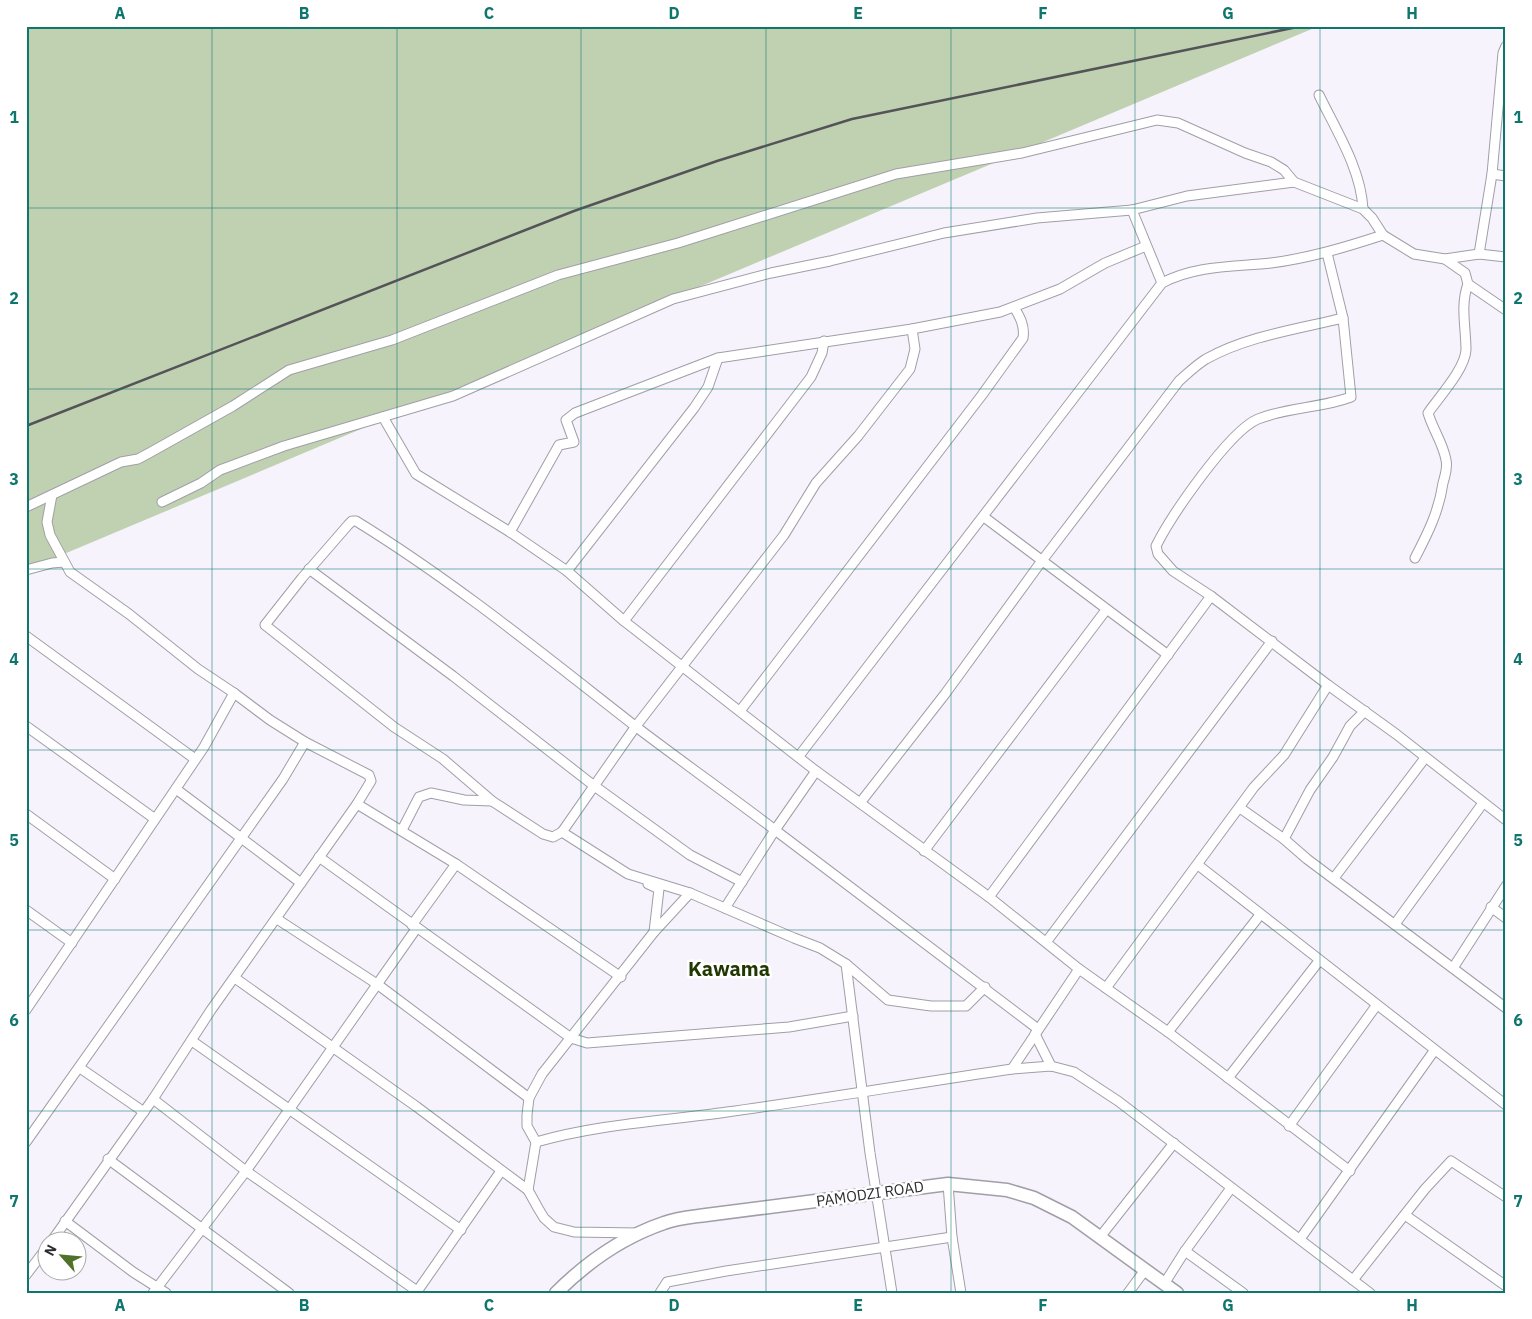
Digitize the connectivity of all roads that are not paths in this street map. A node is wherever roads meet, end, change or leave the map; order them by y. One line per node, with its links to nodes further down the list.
1 (1506, 46): 3 (street)
2 (1319, 95): 6 (street)
3 (1492, 174): 4 (street); 11 (street)
4 (1506, 176)
5 (1294, 182): 6 (street); 7 (street); 23 (street)
6 (1363, 209): 8 (street)
7 (1132, 210): 9 (street); 22 (street)
8 (1383, 235): 10 (street); 13 (street)
9 (1146, 246): 14 (street); 16 (street)
10 (1327, 253): 14 (street); 18 (street)
11 (1480, 254): 12 (street); 13 (street)
12 (1506, 257)
13 (1445, 260): 15 (street)
14 (1162, 283): 26 (street)
15 (1468, 284): 17 (street); 28 (street)
16 (1014, 307): 19 (street); 43 (street)
17 (1506, 310)
18 (1344, 318): 30 (street); 34 (street)
19 (912, 329): 20 (street); 40 (street)
20 (824, 341): 21 (street); 36 (street)
21 (718, 358): 27 (street); 33 (street)
22 (383, 417): 24 (street); 27 (street)
23 (52, 495): 25 (street); 29 (street)
24 (162, 502)
25 (26, 507)
26 (984, 517): 30 (street); 48 (street)
27 (510, 532): 33 (street)
28 (1415, 558)
29 (64, 562): 32 (street); 42 (street)
30 (1041, 562): 35 (street); 55 (street)
31 (310, 569): 46 (street); 52 (street); 54 (street)
32 (26, 570)
33 (567, 571): 36 (street)
34 (1212, 596): 38 (street); 39 (street)
35 (1106, 610): 39 (street); 67 (street)
36 (624, 621): 40 (street)
37 (26, 636): 50 (street)
38 (1272, 641): 41 (street); 88 (street)
39 (1168, 655): 78 (street)
40 (683, 668): 43 (street); 46 (street)
41 (1328, 685): 44 (street); 58 (street)
42 (234, 692): 47 (street); 50 (street)
43 (740, 711): 48 (street)
44 (1365, 711): 49 (street); 65 (street)
45 (26, 726): 60 (street)
46 (636, 726): 52 (street); 63 (street)
47 (305, 742): 56 (street); 66 (street)
48 (799, 756): 51 (street)
49 (1425, 758): 57 (street); 72 (street)
50 (195, 759): 53 (street)
51 (816, 771): 55 (street); 63 (street)
52 (593, 785): 64 (street); 74 (street)
53 (176, 789): 60 (street); 66 (street)
54 (492, 801): 62 (street); 64 (street)
55 (860, 803): 67 (street)
56 (357, 804): 62 (street); 68 (street)
57 (1483, 804): 61 (street); 85 (street)
58 (1240, 808): 65 (street); 70 (street)
59 (26, 814): 73 (street)
60 (155, 819): 73 (street)
61 (1506, 820)
62 (402, 830): 69 (street)
63 (775, 830): 74 (street); 98 (street)
64 (562, 832): 71 (street)
65 (1284, 839): 72 (street)
66 (241, 840): 75 (street); 112 (street)
67 (924, 851): 78 (street)
68 (320, 857): 75 (street); 86 (street)
69 (456, 864): 86 (street); 94 (street)
70 (1198, 865): 82 (street); 100 (street)
71 (628, 874): 77 (street); 87 (street)
72 (1334, 878): 85 (street)
73 (115, 879): 89 (street)
74 (742, 882): 80 (street)
75 (301, 883): 84 (street)
76 (1506, 886): 79 (street)
77 (690, 893): 80 (street); 87 (street)
78 (989, 897): 88 (street)
79 (1491, 907): 83 (street); 92 (street)
80 (725, 908): 91 (street)
81 (26, 910): 89 (street)
82 (1260, 915): 90 (street); 106 (street)
83 (1506, 918)
84 (277, 919): 95 (street); 97 (street)
85 (1394, 924): 92 (street)
86 (414, 927): 97 (street); 107 (street)
87 (654, 932): 94 (street)
88 (1047, 941): 93 (street)
89 (72, 943): 103 (street)
90 (1319, 961): 101 (street); 114 (street)
91 (846, 964): 96 (street); 99 (street)
92 (1453, 968): 102 (street)
93 (1079, 969): 100 (street); 105 (street)
94 (621, 977): 107 (street)
95 (235, 978): 108 (street); 109 (street)
96 (865, 980): 98 (street); 99 (street)
97 (376, 984): 109 (street); 116 (street)
98 (985, 986): 105 (street)
99 (850, 987): 104 (street)
100 (1106, 988): 106 (street)
101 (1376, 1006): 110 (street); 121 (street)
102 (1506, 1008)
103 (26, 1010)
104 (854, 1016): 107 (street); 115 (street)
105 (1036, 1031): 111 (street); 113 (street)
106 (1168, 1032): 114 (street)
107 (571, 1038): 116 (street)
108 (192, 1041): 117 (street); 119 (street)
109 (332, 1048): 119 (street); 127 (street)
110 (1434, 1051): 118 (street); 128 (street)
111 (1051, 1066): 113 (street); 124 (street)
112 (80, 1068): 120 (street); 122 (street)
113 (1012, 1069): 115 (street)
114 (1228, 1078): 121 (street)
115 (863, 1091): 123 (street); 132 (street)
116 (529, 1098): 123 (street)
117 (153, 1099): 120 (street); 126 (street)
118 (1506, 1104)
119 (289, 1107): 126 (street); 137 (street)
120 (144, 1112): 125 (street)
121 (1289, 1126): 128 (street)
122 (26, 1142)
123 (536, 1142): 131 (street)
124 (1174, 1143): 130 (street); 140 (street)
125 (108, 1159): 135 (street); 136 (street)
126 (246, 1171): 136 (street); 152 (street)
127 (501, 1171): 131 (street); 137 (street)
128 (1350, 1171): 142 (street)
129 (948, 1184): 132 (street, PAMODZI ROAD); 140 (street, PAMODZI ROAD); 141 (street)
130 (1231, 1188): 142 (street); 144 (street)
131 (528, 1190): 139 (street)
132 (877, 1194): 139 (street, PAMODZI ROAD); 143 (street)
133 (1506, 1197): 134 (street)
134 (1405, 1215): 148 (street); 150 (street)
135 (65, 1221): 138 (street); 151 (street)
136 (202, 1228): 151 (street); 154 (street)
137 (461, 1230): 152 (street)
138 (58, 1232)
139 (638, 1232): 155 (street, PAMODZI ROAD)
140 (1100, 1236): 146 (street, PAMODZI ROAD)
141 (952, 1238): 143 (street); 158 (street)
142 (1300, 1239): 148 (street)
143 (886, 1247): 156 (street); 157 (street)
144 (1185, 1251): 149 (street); 161 (street)
145 (38, 1259): 147 (street)
146 (1145, 1270): 149 (street, PAMODZI ROAD); 159 (street)
147 (26, 1275)
148 (1353, 1280): 162 (street)
149 (1164, 1284): 160 (street, PAMODZI ROAD)
150 (1506, 1286)
151 (155, 1290): 153 (street)
152 (417, 1292)
153 (166, 1293)
154 (289, 1293)
155 (556, 1293)
156 (660, 1293)
157 (892, 1293)
158 (961, 1293)
159 (1128, 1293)
160 (1176, 1293)
161 (1243, 1293)
162 (1370, 1293)

